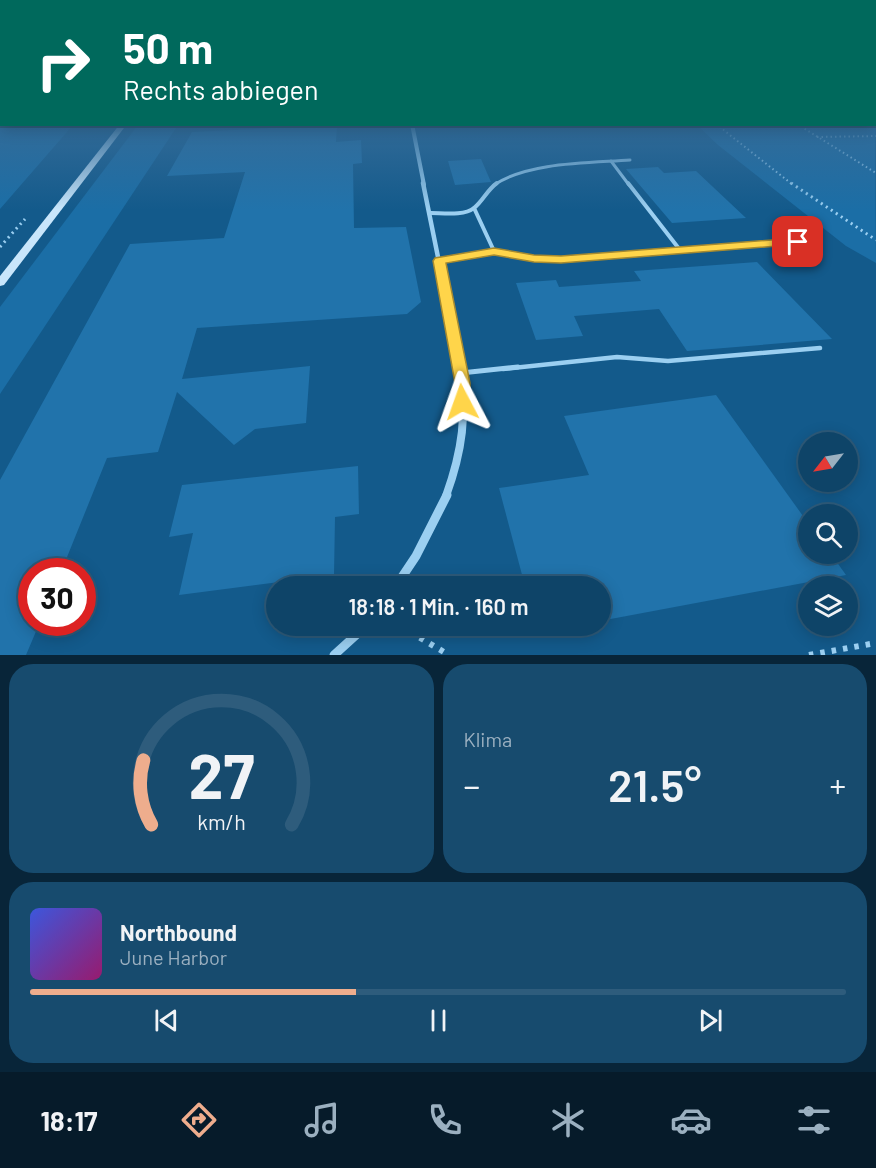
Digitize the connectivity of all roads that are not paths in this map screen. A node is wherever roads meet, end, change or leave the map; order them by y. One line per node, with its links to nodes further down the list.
1 (104, 150): 11 (main road)
2 (417, 150): 6 (street)
3 (630, 160): 4 (lane)
4 (611, 161): 5 (lane); 8 (lane)
5 (474, 208): 6 (lane); 9 (lane)
6 (431, 213): 10 (street)
7 (798, 242): 8 (lane)
8 (680, 250): 9 (lane)
9 (494, 251): 10 (lane)
10 (439, 261): 13 (street)
11 (0, 283)
12 (820, 348): 13 (lane)
13 (460, 373): 14 (street)
14 (403, 576)
15 (355, 636): 16 (street)
16 (334, 655)

